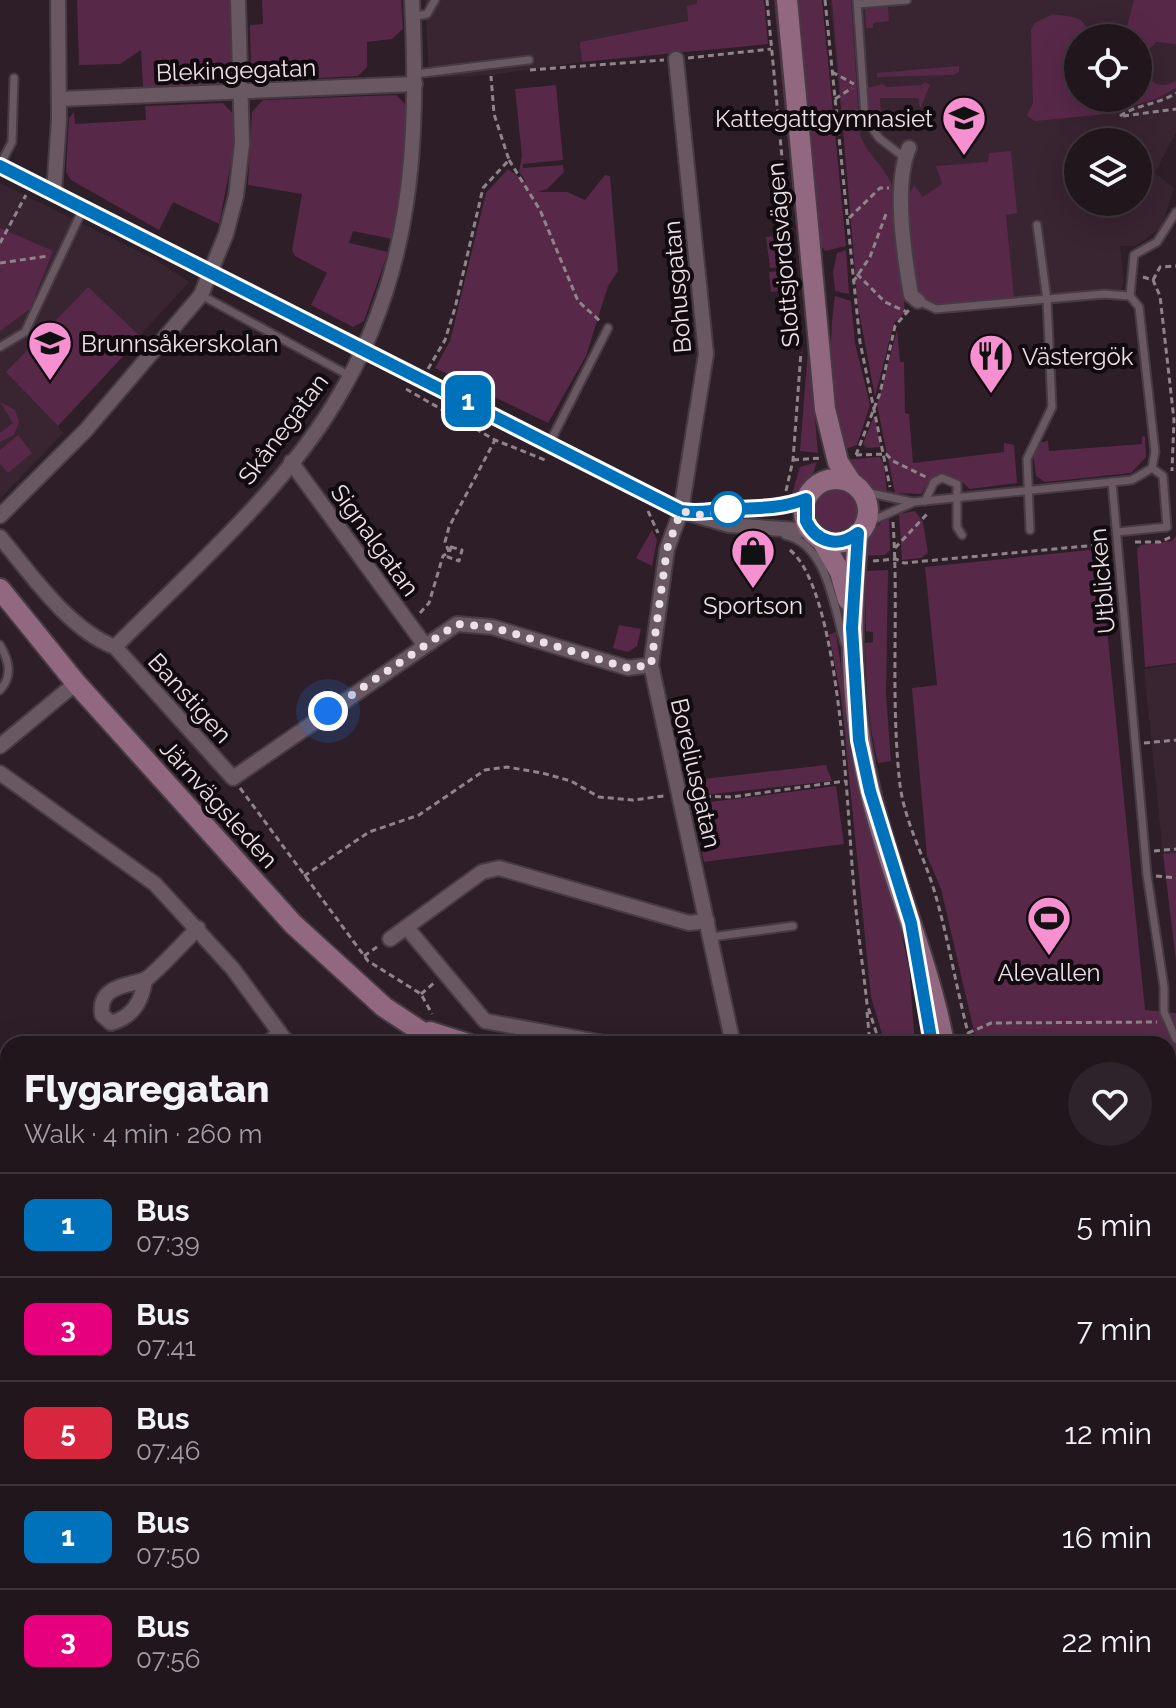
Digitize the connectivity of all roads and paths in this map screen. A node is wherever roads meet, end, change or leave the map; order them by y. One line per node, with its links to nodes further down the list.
1 (58, 0): 21 (street)
2 (238, 0): 19 (street)
3 (412, 0): 10 (street, Skånegatan)
4 (435, 0): 10 (lane)
5 (767, 0): 11 (path)
6 (787, 0): 58 (main road, Slottsjordsvägen)
7 (825, 0): 14 (path)
8 (907, 0): 9 (lane)
9 (858, 2): 18 (lane)
10 (412, 17): 17 (street, Skånegatan)
11 (771, 49): 12 (path); 41 (path)
12 (676, 59): 13 (path); 79 (street, Bohusgatan)
13 (529, 60): 17 (lane)
14 (832, 72): 18 (path); 22 (path)
15 (491, 75): 25 (path)
16 (14, 78): 26 (lane)
17 (415, 79): 19 (street, Blekingegatan); 53 (street, Skånegatan)
18 (860, 84): 22 (path); 24 (lane)
19 (242, 92): 21 (street, Blekingegatan); 40 (street)
20 (1176, 93): 23 (path)
21 (59, 99): 29 (street)
22 (835, 99): 33 (path)
23 (1176, 109)
24 (907, 153): 27 (street)
25 (509, 160): 50 (path); 54 (path)
26 (0, 165): 29 (street)
27 (903, 177): 33 (path); 48 (street)
28 (29, 192): 35 (path)
29 (54, 193): 30 (street)
30 (84, 208): 36 (lane); 40 (street)
31 (889, 208): 42 (path)
32 (1176, 212): 46 (lane)
33 (848, 219): 39 (path)
34 (1037, 225): 47 (lane)
35 (0, 243)
36 (64, 253): 37 (path); 52 (lane)
37 (0, 263)
38 (1176, 266): 43 (path)
39 (852, 269): 42 (path); 44 (path)
40 (210, 275): 45 (street); 53 (street)
41 (794, 275)
42 (858, 275): 44 (path); 49 (path)
43 (1153, 280)
44 (853, 282): 57 (path)
45 (201, 295): 55 (lane); 81 (street)
46 (1130, 296): 47 (lane); 65 (lane)
47 (1047, 300): 48 (lane); 69 (lane)
48 (918, 301): 49 (path)
49 (907, 312): 57 (path)
50 (608, 328): 60 (lane)
51 (800, 342): 76 (path)
52 (0, 347)
53 (365, 348): 55 (street, Skånegatan); 60 (street)
54 (428, 369)
55 (350, 376): 63 (street, Skånegatan)
56 (402, 387): 59 (path)
57 (875, 407): 61 (path); 62 (path)
58 (825, 409): 68 (main road, Slottsjordsvägen); 70 (main road, Slottsjordsvägen)
59 (495, 440): 64 (path); 94 (path)
60 (550, 442): 79 (street)
61 (886, 454): 66 (path); 72 (path)
62 (856, 455)
63 (291, 462): 94 (street, Signalgatan); 96 (street, Skånegatan)
64 (551, 463)
65 (1152, 468): 67 (lane); 85 (lane)
66 (934, 482): 71 (lane); 74 (lane)
67 (1112, 482): 69 (lane); 85 (lane, Utblicken)
68 (856, 487): 70 (main road); 72 (lane); 83 (main road, Slottsjordsvägen)
69 (1028, 491): 71 (lane); 84 (lane)
70 (809, 495): 76 (street); 87 (main road, Slottsjordsvägen)
71 (958, 498): 73 (lane); 88 (lane)
72 (892, 499): 75 (lane)
73 (940, 500): 74 (lane); 91 (path)
74 (925, 501): 75 (lane)
75 (914, 502): 78 (lane)
76 (784, 507): 80 (street)
77 (646, 509): 90 (path)
78 (892, 509): 83 (lane); 91 (path)
79 (681, 511): 80 (street); 98 (street, Boreliusgatan)
80 (701, 515): 82 (street)
81 (0, 516)
82 (729, 525): 86 (lane); 87 (street)
83 (861, 529): 87 (main road); 93 (main road, Slottsjordsvägen)
84 (1030, 530)
85 (1117, 532): 102 (lane, Utblicken)
86 (783, 535): 97 (lane); 106 (path)
87 (816, 535): 93 (main road, Slottsjordsvägen)
88 (962, 535)
89 (0, 537): 96 (street, Banstigen)
90 (660, 539)
91 (895, 548): 125 (path)
92 (0, 589): 99 (main road, Järnvägsleden)
93 (852, 628): 97 (main road, Slottsjordsvägen)
94 (427, 642): 98 (street); 105 (street)
95 (0, 645): 100 (lane)
96 (115, 647): 105 (street, Banstigen)
97 (852, 656): 114 (main road, Slottsjordsvägen)
98 (651, 665): 107 (street, Boreliusgatan)
99 (76, 683): 103 (street); 124 (main road, Järnvägsleden)
100 (0, 690)
101 (1176, 740): 102 (path)
102 (1137, 744): 109 (lane, Utblicken)
103 (0, 746)
104 (0, 773): 116 (street)
105 (233, 778): 111 (path)
106 (845, 781): 107 (path); 122 (path)
107 (679, 794): 111 (path); 113 (street, Boreliusgatan)
108 (1176, 849): 109 (path)
109 (1146, 852): 110 (lane, Utblicken)
110 (1147, 875): 112 (path); 123 (lane, Utblicken)
111 (304, 876): 120 (path)
112 (1176, 878)
113 (707, 921): 117 (street); 118 (street, Boreliusgatan)
114 (911, 923): 133 (main road, Slottsjordsvägen); 134 (main road, Slottsjordsvägen)
115 (793, 926): 118 (lane)
116 (198, 928): 121 (street); 126 (street)
117 (407, 928): 119 (street); 129 (street)
118 (711, 937): 130 (street, Boreliusgatan)
119 (390, 939): 120 (path)
120 (364, 956): 124 (path)
121 (145, 980)
122 (867, 1004): 131 (path); 132 (path)
123 (1168, 1022): 125 (path); 136 (lane, Utblicken)
124 (428, 1024): 127 (main road, Järnvägsleden); 128 (main road, Järnvägsleden)
125 (968, 1033): 135 (path)
126 (282, 1036)
127 (435, 1036)
128 (452, 1036)
129 (566, 1036)
130 (731, 1036)
131 (869, 1036)
132 (877, 1036)
133 (931, 1036)
134 (942, 1036)
135 (969, 1036)
136 (1175, 1036)

